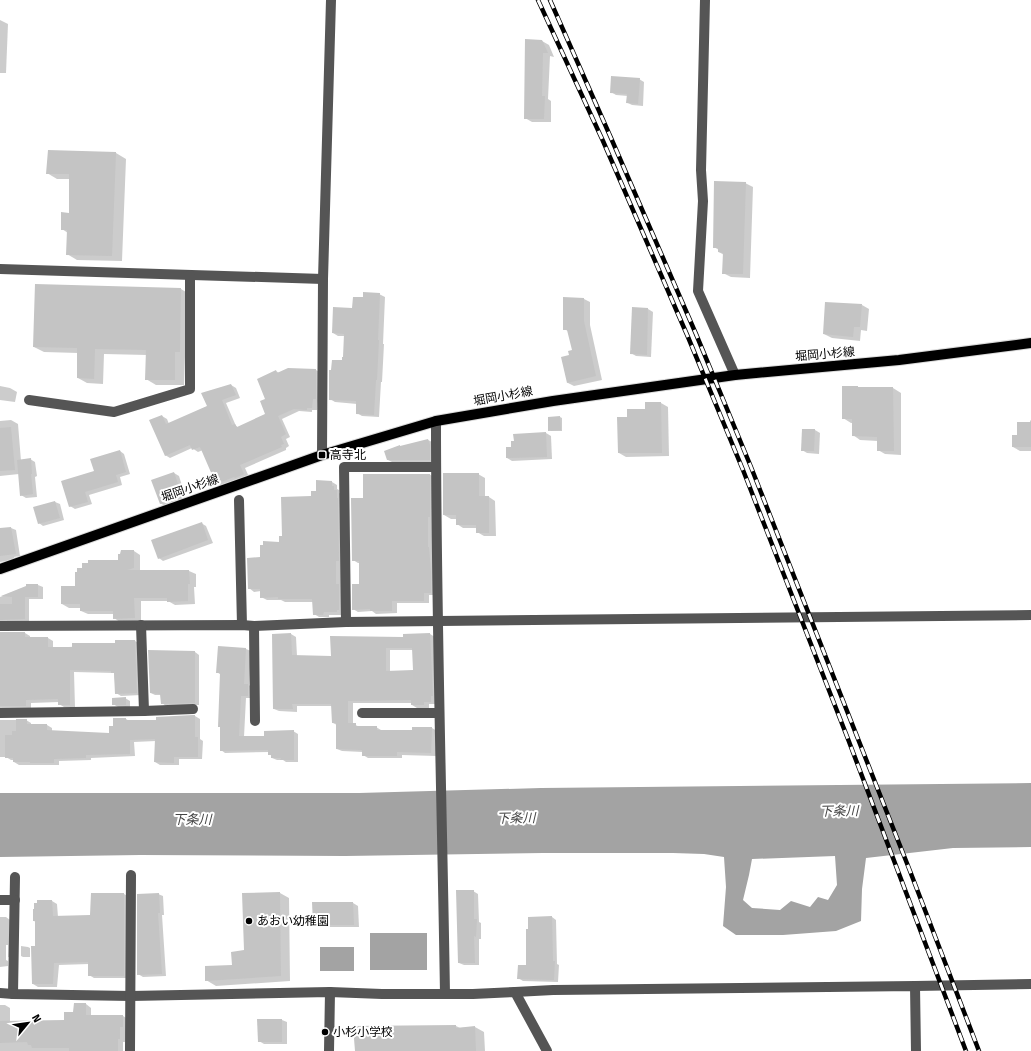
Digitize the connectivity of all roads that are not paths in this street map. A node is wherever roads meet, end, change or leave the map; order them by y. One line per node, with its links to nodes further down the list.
1 (331, 0): 5 (street)
2 (705, 0): 7 (street)
3 (0, 270): 4 (street)
4 (190, 275): 5 (street); 8 (street)
5 (323, 279): 10 (street)
6 (1031, 343): 7 (main road, 堀岡小杉線)
7 (735, 375): 9 (main road, 堀岡小杉線)
8 (29, 400)
9 (436, 422): 10 (main road, 堀岡小杉線); 11 (street)
10 (322, 455): 13 (main road, 堀岡小杉線)
11 (436, 467): 15 (street); 16 (street)
12 (239, 500): 18 (street)
13 (0, 569)
14 (1031, 615): 16 (street)
15 (346, 622): 16 (street); 20 (street)
16 (439, 622): 25 (street)
17 (141, 625): 18 (street); 19 (street); 22 (street)
18 (242, 625): 20 (street)
19 (0, 626)
20 (254, 626): 26 (street)
21 (193, 709): 22 (street)
22 (144, 711): 23 (street)
23 (0, 713)
24 (362, 713): 25 (street)
25 (439, 713): 37 (street)
26 (255, 721)
27 (131, 875): 38 (street)
28 (15, 877): 30 (street)
29 (0, 900): 30 (street)
30 (15, 900): 36 (street)
31 (1031, 984): 32 (street)
32 (915, 986): 34 (street); 42 (street)
33 (330, 992): 37 (street); 38 (street); 40 (street)
34 (515, 992): 37 (street); 41 (street)
35 (0, 993): 36 (street)
36 (13, 994): 38 (street)
37 (445, 994)
38 (131, 996): 39 (street)
39 (130, 1051)
40 (329, 1051)
41 (547, 1051)
42 (916, 1051)

